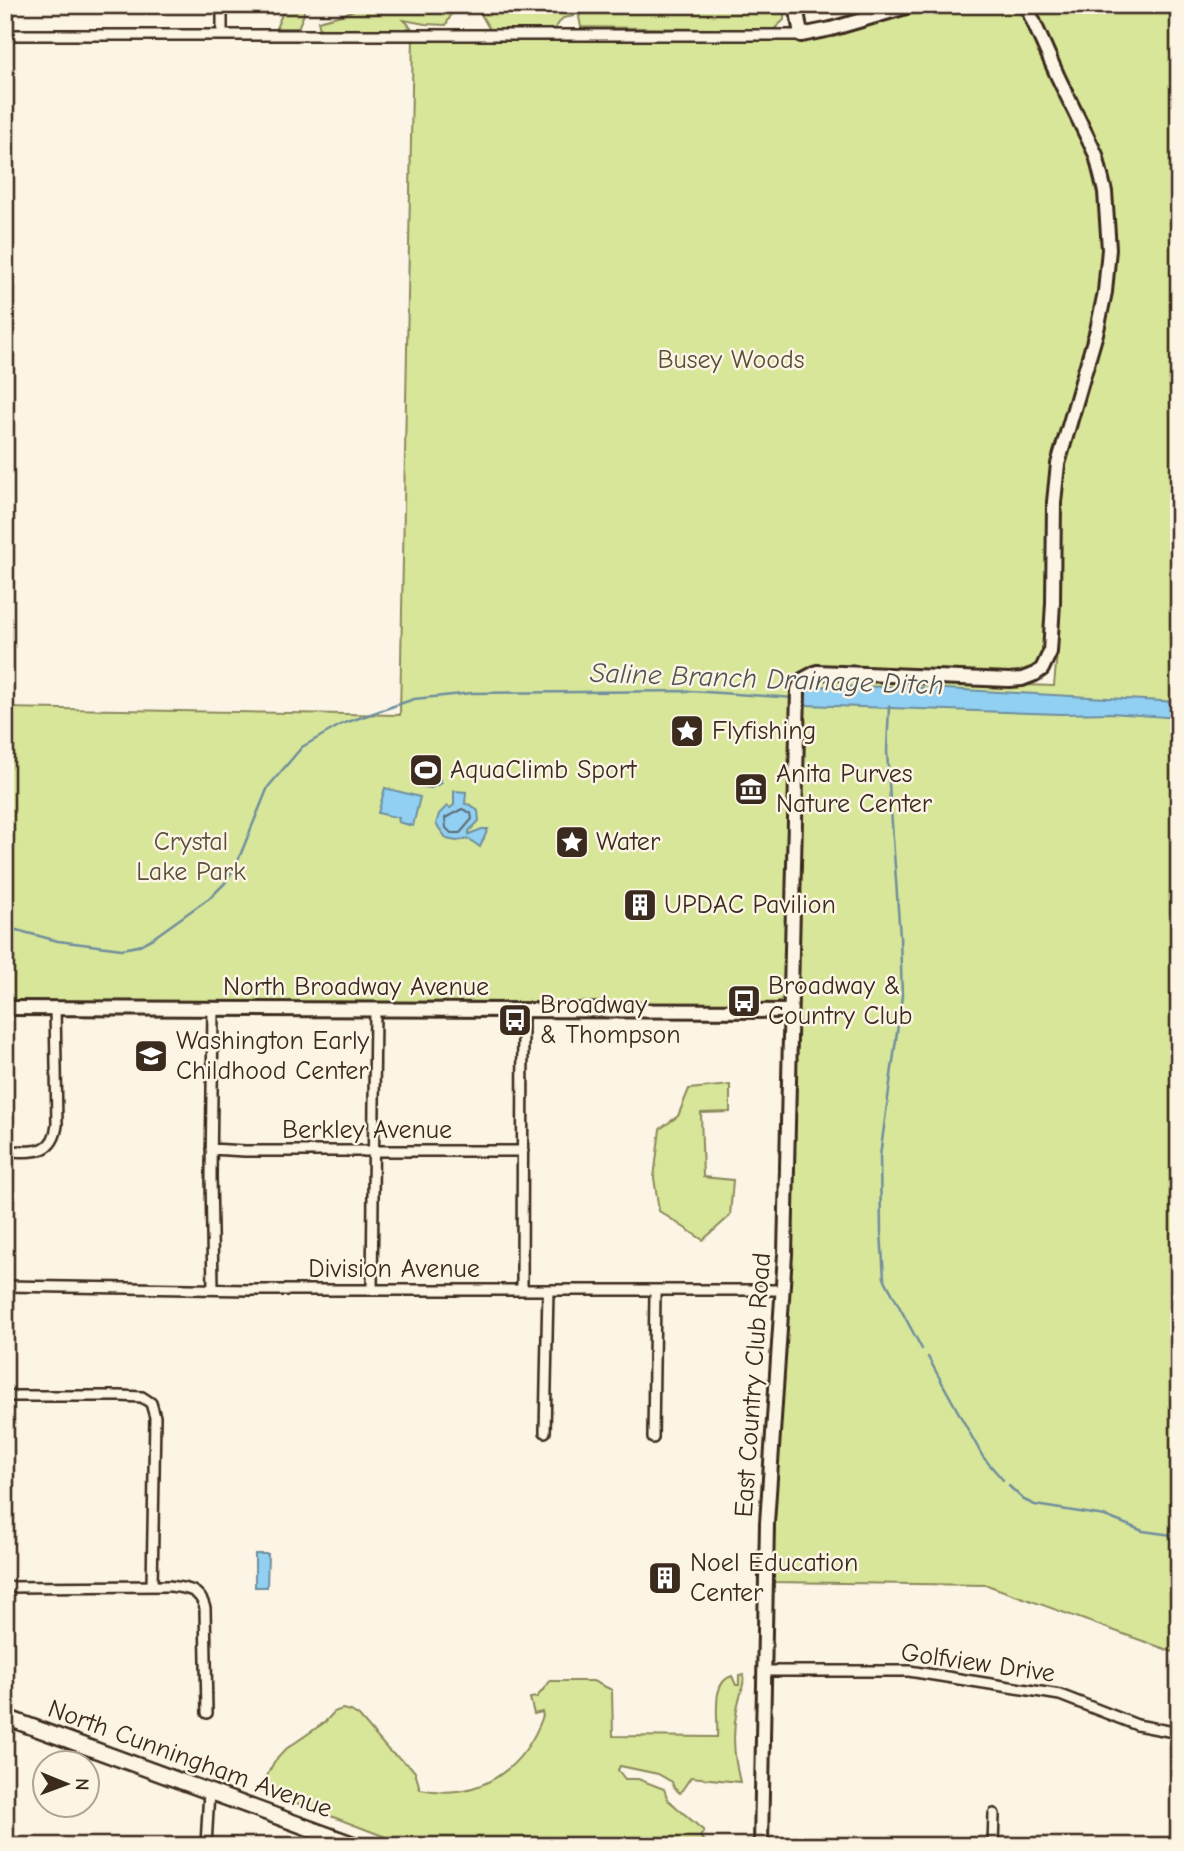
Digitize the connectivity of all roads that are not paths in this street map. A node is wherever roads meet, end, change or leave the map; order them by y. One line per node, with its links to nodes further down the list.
1 (222, 5): 6 (street)
2 (796, 5): 7 (street)
3 (913, 5): 7 (street)
4 (1027, 5): 13 (street, East Country Club Road)
5 (5, 35): 6 (street)
6 (222, 35): 7 (street)
7 (801, 35)
8 (55, 1007): 9 (street, North Broadway Avenue); 10 (street, North Broadway Avenue); 15 (street)
9 (5, 1008)
10 (213, 1009): 11 (street, North Broadway Avenue); 14 (street)
11 (374, 1010): 12 (street, North Broadway Avenue); 16 (street)
12 (523, 1010): 13 (street, North Broadway Avenue); 17 (street)
13 (790, 1011): 23 (street, East Country Club Road)
14 (211, 1149): 16 (street, Berkley Avenue); 19 (street)
15 (5, 1151)
16 (374, 1151): 17 (street, Berkley Avenue); 20 (street)
17 (523, 1151): 21 (street)
18 (5, 1286): 19 (street, Division Avenue)
19 (213, 1288): 20 (street, Division Avenue)
20 (372, 1290): 21 (street, Division Avenue)
21 (522, 1290): 22 (street, Division Avenue)
22 (548, 1290): 24 (street, Division Avenue); 26 (street)
23 (783, 1290): 24 (street, Division Avenue); 30 (street, East Country Club Road)
24 (655, 1292): 27 (street)
25 (5, 1396): 28 (street)
26 (545, 1432)
27 (653, 1438)
28 (152, 1586): 29 (street); 31 (street)
29 (5, 1587)
30 (764, 1671): 33 (street, Golfview Drive); 38 (street, East Country Club Road)
31 (207, 1713)
32 (5, 1717): 34 (main road, North Cunningham Avenue)
33 (1179, 1733)
34 (209, 1791): 36 (street); 37 (main road, North Cunningham Avenue)
35 (994, 1814): 39 (street)
36 (206, 1846)
37 (358, 1846)
38 (761, 1846)
39 (993, 1846)

